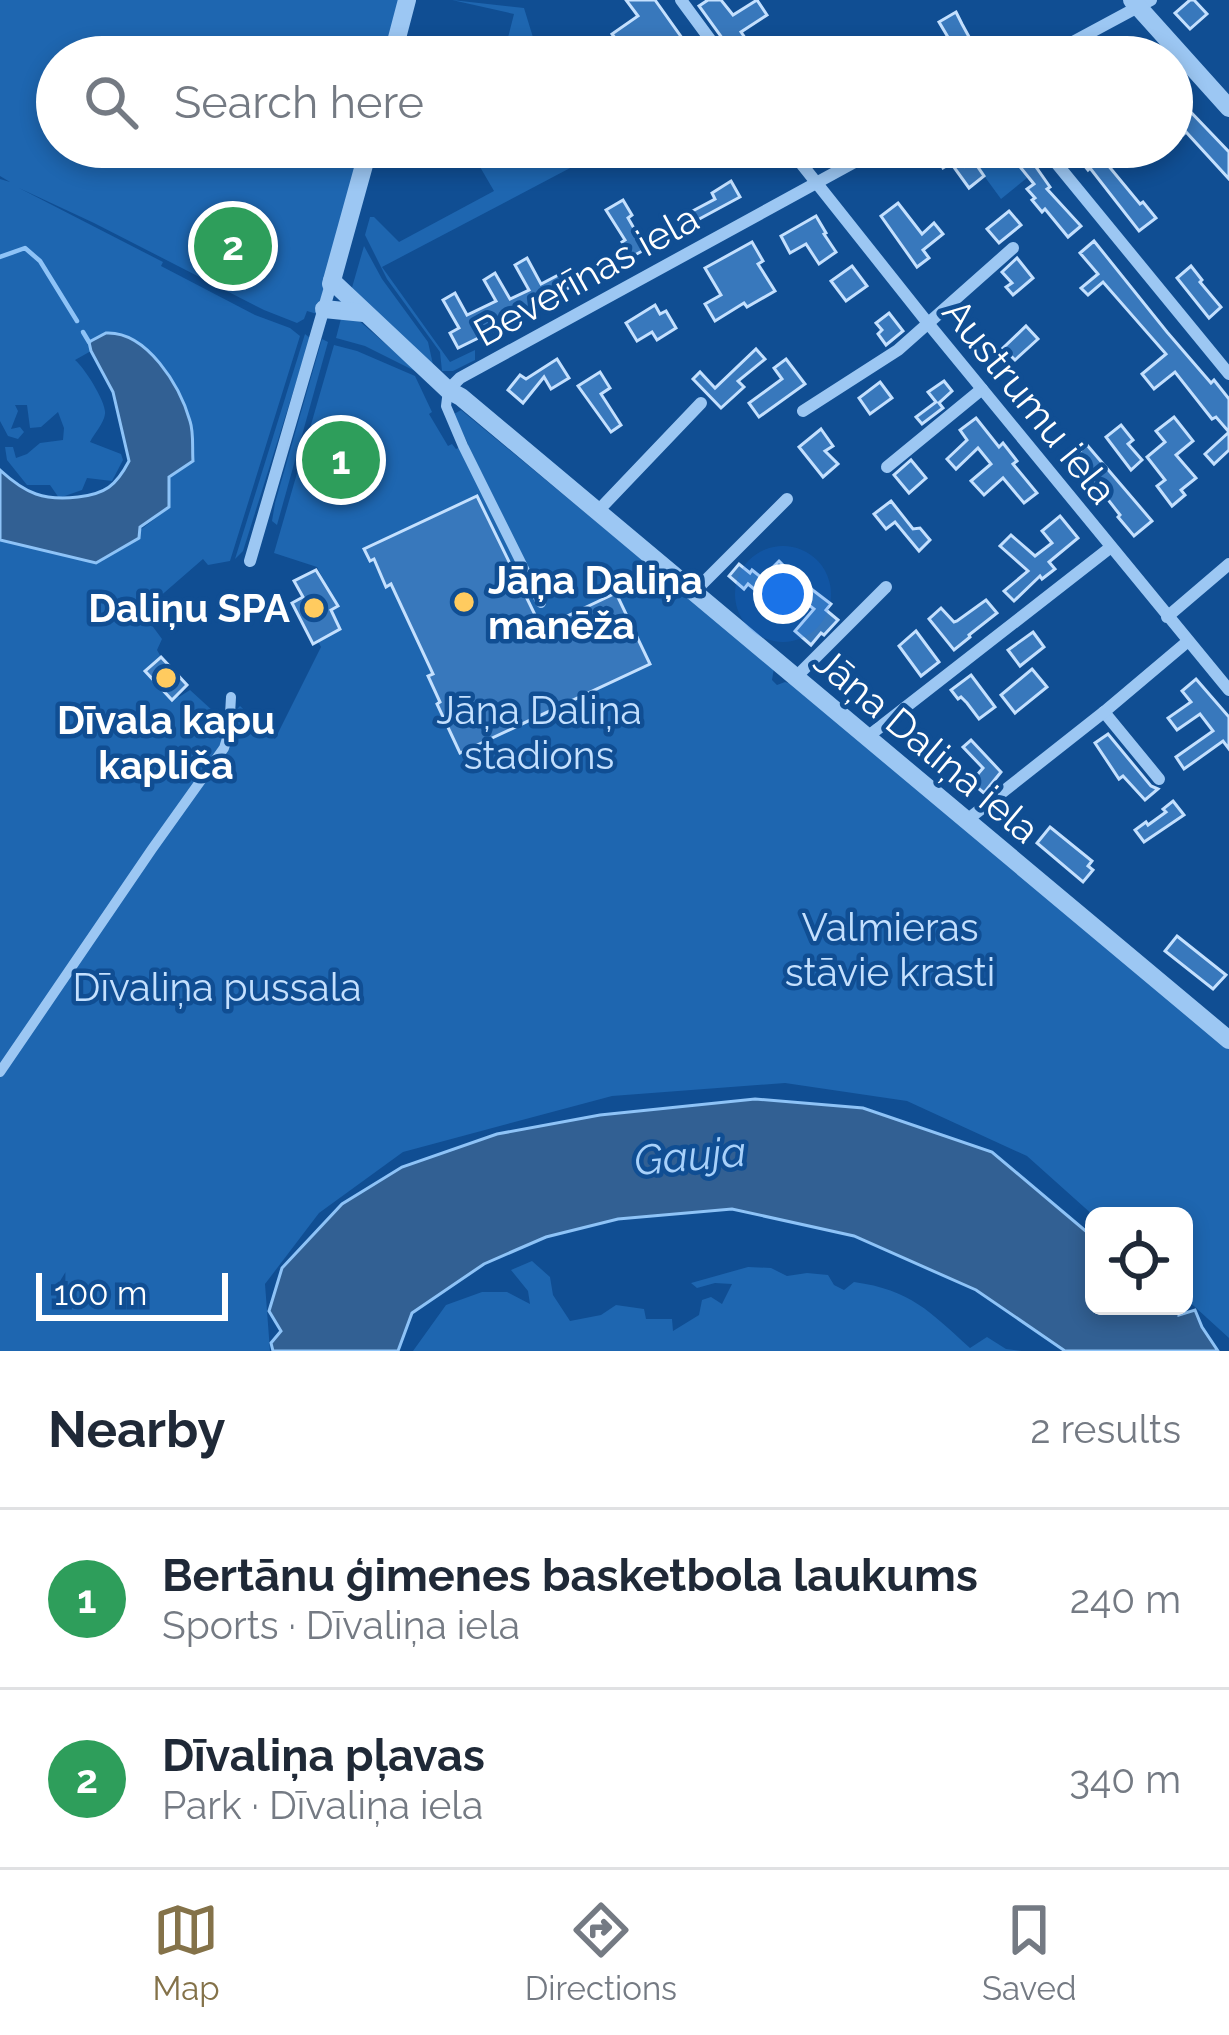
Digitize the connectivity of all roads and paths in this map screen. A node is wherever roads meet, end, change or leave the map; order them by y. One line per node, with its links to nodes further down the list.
1 (407, 0): 4 (street)
2 (681, 0): 5 (street)
3 (1140, 2): 6 (street); 7 (street)
4 (398, 36)
5 (708, 36)
6 (1081, 36)
7 (1169, 36)
8 (1193, 65): 9 (street)
9 (1229, 108)
10 (362, 168): 16 (street)
11 (803, 168): 14 (street, Austrumu iela)
12 (844, 168): 14 (street, Beverīnas iela)
13 (1060, 168): 20 (street)
14 (815, 184): 19 (street, Austrumu iela); 22 (street, Beverīnas iela)
15 (1013, 248): 19 (street)
16 (332, 282): 17 (street); 18 (street, Jāņa Daliņa iela)
17 (324, 309): 18 (street); 29 (street)
18 (364, 313): 22 (street, Jāņa Daliņa iela)
19 (927, 322): 21 (street, Austrumu iela); 24 (street)
20 (1229, 374)
21 (982, 389): 25 (street); 28 (street, Austrumu iela)
22 (448, 390): 27 (street, Jāņa Daliņa iela); 33 (street)
23 (701, 403): 27 (street)
24 (803, 411)
25 (886, 467)
26 (787, 499): 32 (street)
27 (597, 512): 32 (street, Jāņa Daliņa iela)
28 (1111, 547): 34 (street, Austrumu iela); 40 (street)
29 (250, 561)
30 (1229, 564): 34 (street)
31 (886, 587): 36 (street)
32 (693, 592): 36 (street, Jāņa Daliņa iela)
33 (541, 603)
34 (1168, 617): 35 (street, Austrumu iela)
35 (1187, 642): 37 (street, Austrumu iela); 39 (street)
36 (795, 678): 40 (street, Jāņa Daliņa iela)
37 (1229, 690)
38 (231, 697): 44 (street)
39 (1105, 712): 41 (street); 42 (street)
40 (866, 738): 42 (street, Jāņa Daliņa iela)
41 (1159, 778)
42 (967, 820): 43 (street, Jāņa Daliņa iela)
43 (1227, 1036)
44 (0, 1072)

